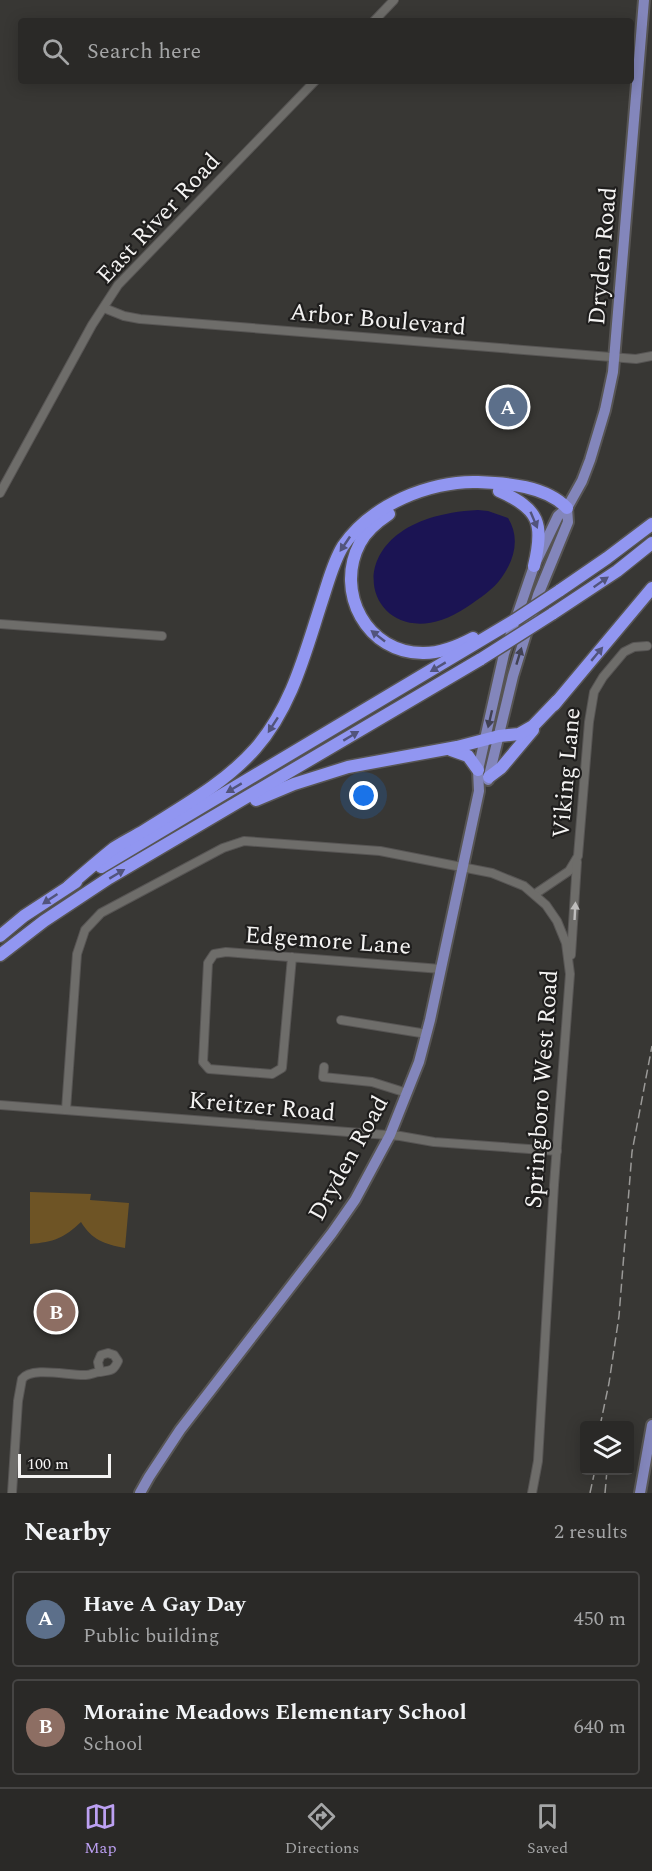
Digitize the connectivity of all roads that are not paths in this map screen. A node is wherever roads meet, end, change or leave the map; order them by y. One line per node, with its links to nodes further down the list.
1 (394, 0): 3 (street)
2 (644, 0): 7 (main road, Dryden Road)
3 (377, 18)
4 (312, 84): 5 (street, East River Road)
5 (104, 308): 7 (street, Arbor Boulevard); 9 (street, East River Road)
6 (652, 356): 7 (street, Arbor Boulevard)
7 (614, 357): 10 (main road, Dryden Road)
8 (499, 491): 10 (highway); 13 (highway, one-way to 13); 16 (highway, one-way to 8)
9 (0, 493)
10 (567, 508): 13 (main road, Dryden Road); 20 (main road, Dryden Road, one-way to 10); 29 (highway, one-way to 29)
11 (652, 524): 16 (highway, bridge)
12 (652, 543): 26 (highway, one-way to 12, bridge)
13 (534, 566): 21 (main road, Dryden Road, one-way to 21)
14 (652, 588): 19 (highway, one-way to 14)
15 (0, 624): 17 (street)
16 (489, 633): 29 (highway, one-way to 29)
17 (162, 636)
18 (647, 646): 27 (street, Viking Lane)
19 (558, 700): 20 (highway); 24 (highway)
20 (499, 736): 21 (highway); 24 (main road, Dryden Road)
21 (485, 740): 22 (highway); 23 (main road, Dryden Road)
22 (438, 750): 23 (highway); 26 (highway)
23 (478, 770): 25 (main road, Dryden Road)
24 (489, 777): 25 (main road, Dryden Road)
25 (479, 791): 28 (main road, Dryden Road)
26 (192, 830): 32 (highway, one-way to 26)
27 (577, 861): 30 (street, Viking Lane); 34 (street, Viking Lane, one-way to 27)
28 (463, 867): 30 (street, Springboro West Road); 35 (main road, Dryden Road); 41 (street, Springboro West Road)
29 (69, 886): 31 (highway, one-way to 31)
30 (535, 894): 34 (street, Springboro West Road)
31 (0, 936)
32 (0, 955)
33 (292, 957): 33 (street, Edgemore Lane); 35 (street, Edgemore Lane)
34 (570, 962): 43 (street, Springboro West Road)
35 (441, 969): 37 (main road, Dryden Road)
36 (341, 1020): 37 (street)
37 (427, 1034): 39 (main road, Dryden Road)
38 (324, 1067): 39 (street)
39 (407, 1093): 42 (main road, Dryden Road)
40 (0, 1105): 41 (street, Kreitzer Road)
41 (66, 1110): 42 (street, Kreitzer Road)
42 (390, 1135): 43 (street, Kreitzer Road); 48 (main road, Dryden Road)
43 (557, 1151): 49 (street, Springboro West Road)
44 (99, 1371): 47 (street)
45 (652, 1425): 46 (main road)
46 (649, 1449): 50 (main road)
47 (12, 1493)
48 (140, 1493)
49 (532, 1493)
50 (640, 1493)

